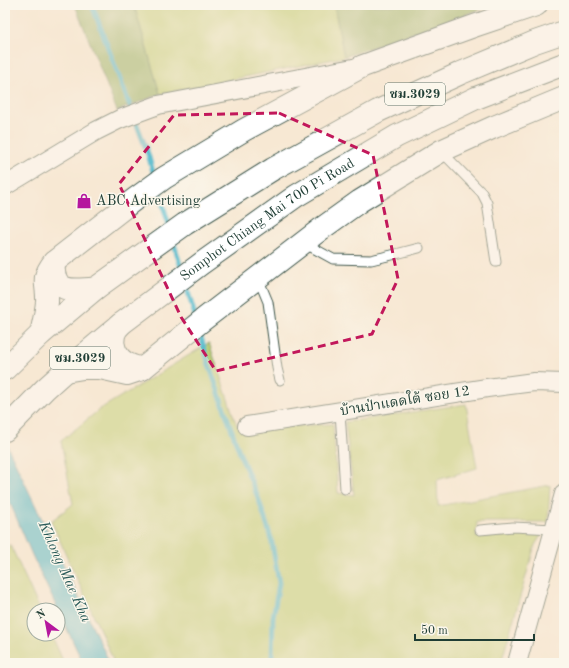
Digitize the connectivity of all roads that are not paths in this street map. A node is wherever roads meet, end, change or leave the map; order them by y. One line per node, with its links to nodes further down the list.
1 (536, 5): 4 (main road)
2 (564, 32): 13 (main road, ชม.3029)
3 (564, 64): 14 (main road, Somphot Chiang Mai 700 Pi Road / ชม.3029)
4 (363, 66): 7 (street); 10 (main road)
5 (564, 98): 6 (main road)
6 (441, 151): 8 (main road); 11 (lane)
7 (5, 186)
8 (304, 242): 9 (lane); 12 (main road)
9 (419, 248)
10 (54, 262): 13 (main road); 15 (main road)
11 (496, 262)
12 (258, 278): 16 (main road); 19 (lane)
13 (96, 288): 15 (main road, ชม.3029)
14 (121, 324): 16 (main road); 18 (main road, Somphot Chiang Mai 700 Pi Road / ชม.3029)
15 (41, 334): 17 (main road, ชม.3029)
16 (142, 369): 18 (main road)
17 (5, 370)
18 (65, 371): 22 (main road, Somphot Chiang Mai 700 Pi Road / ชม.3029)
19 (280, 380)
20 (564, 383): 21 (street, บ้านป่าแดดใต้ ซอย 12)
21 (340, 412): 23 (street, บ้านป่าแดดใต้ ซอย 12); 24 (lane)
22 (8, 426)
23 (247, 426)
24 (345, 489)
25 (564, 494): 26 (street)
26 (554, 529): 27 (lane); 28 (street)
27 (480, 530)
28 (517, 663)

